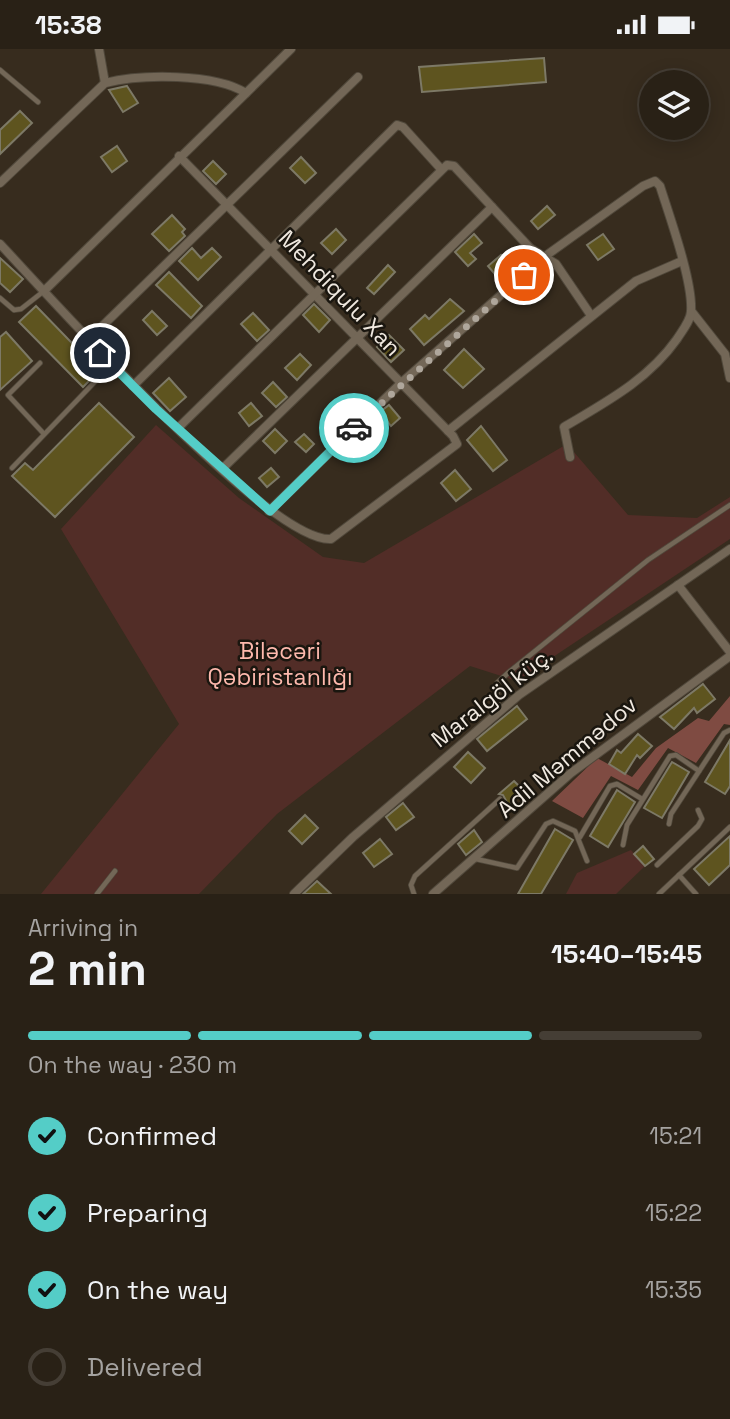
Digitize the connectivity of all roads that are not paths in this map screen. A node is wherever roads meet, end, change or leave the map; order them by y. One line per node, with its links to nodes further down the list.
1 (99, 49): 5 (street)
2 (291, 49): 6 (street)
3 (0, 70): 7 (lane)
4 (358, 77): 11 (street)
5 (105, 83): 6 (street); 10 (street)
6 (246, 93): 8 (street)
7 (38, 102)
8 (179, 156): 11 (street, Mehdiqulu Xan); 17 (street)
9 (441, 169): 12 (street); 14 (street); 18 (street)
10 (0, 183)
11 (228, 206): 14 (street, Mehdiqulu Xan); 23 (street)
12 (492, 207): 15 (street); 22 (street)
13 (0, 244): 17 (street)
14 (271, 251): 18 (street, Mehdiqulu Xan); 28 (street)
15 (544, 257): 16 (street); 21 (street); 27 (street)
16 (681, 261): 20 (street); 21 (street)
17 (44, 291): 19 (lane); 23 (street)
18 (314, 294): 22 (street, Mehdiqulu Xan); 29 (street)
19 (0, 298)
20 (692, 312): 26 (street); 32 (street)
21 (590, 314): 30 (street)
22 (357, 338): 27 (street, Mehdiqulu Xan); 34 (street)
23 (88, 340): 25 (street)
24 (40, 362): 31 (lane)
25 (111, 365): 28 (street); 31 (lane)
26 (730, 377)
27 (401, 383): 30 (street, Mehdiqulu Xan); 36 (street)
28 (133, 386): 29 (street)
29 (178, 428): 34 (street)
30 (448, 431): 36 (street)
31 (44, 434): 33 (lane)
32 (570, 457)
33 (12, 468)
34 (222, 469): 36 (street)
35 (730, 505): 40 (lane)
36 (270, 511)
37 (730, 549): 38 (street, Maralgöl küç.)
38 (678, 585): 39 (street); 40 (street, Maralgöl küç.)
39 (730, 654): 50 (street, Adil Məmmədov)
40 (499, 713): 56 (street, Maralgöl küç.)
41 (730, 730): 42 (lane)
42 (699, 771): 44 (lane); 46 (lane)
43 (500, 799): 57 (lane)
44 (642, 799): 48 (lane); 49 (lane)
45 (698, 810): 52 (lane)
46 (668, 824)
47 (730, 827): 54 (lane)
48 (580, 838): 50 (lane); 51 (lane)
49 (623, 845)
50 (476, 859): 58 (street, Adil Məmmədov)
51 (587, 861)
52 (657, 865)
53 (115, 871): 55 (lane)
54 (679, 875): 59 (lane); 60 (lane)
55 (97, 894)
56 (294, 894)
57 (414, 894)
58 (433, 894)
59 (659, 894)
60 (696, 894)

